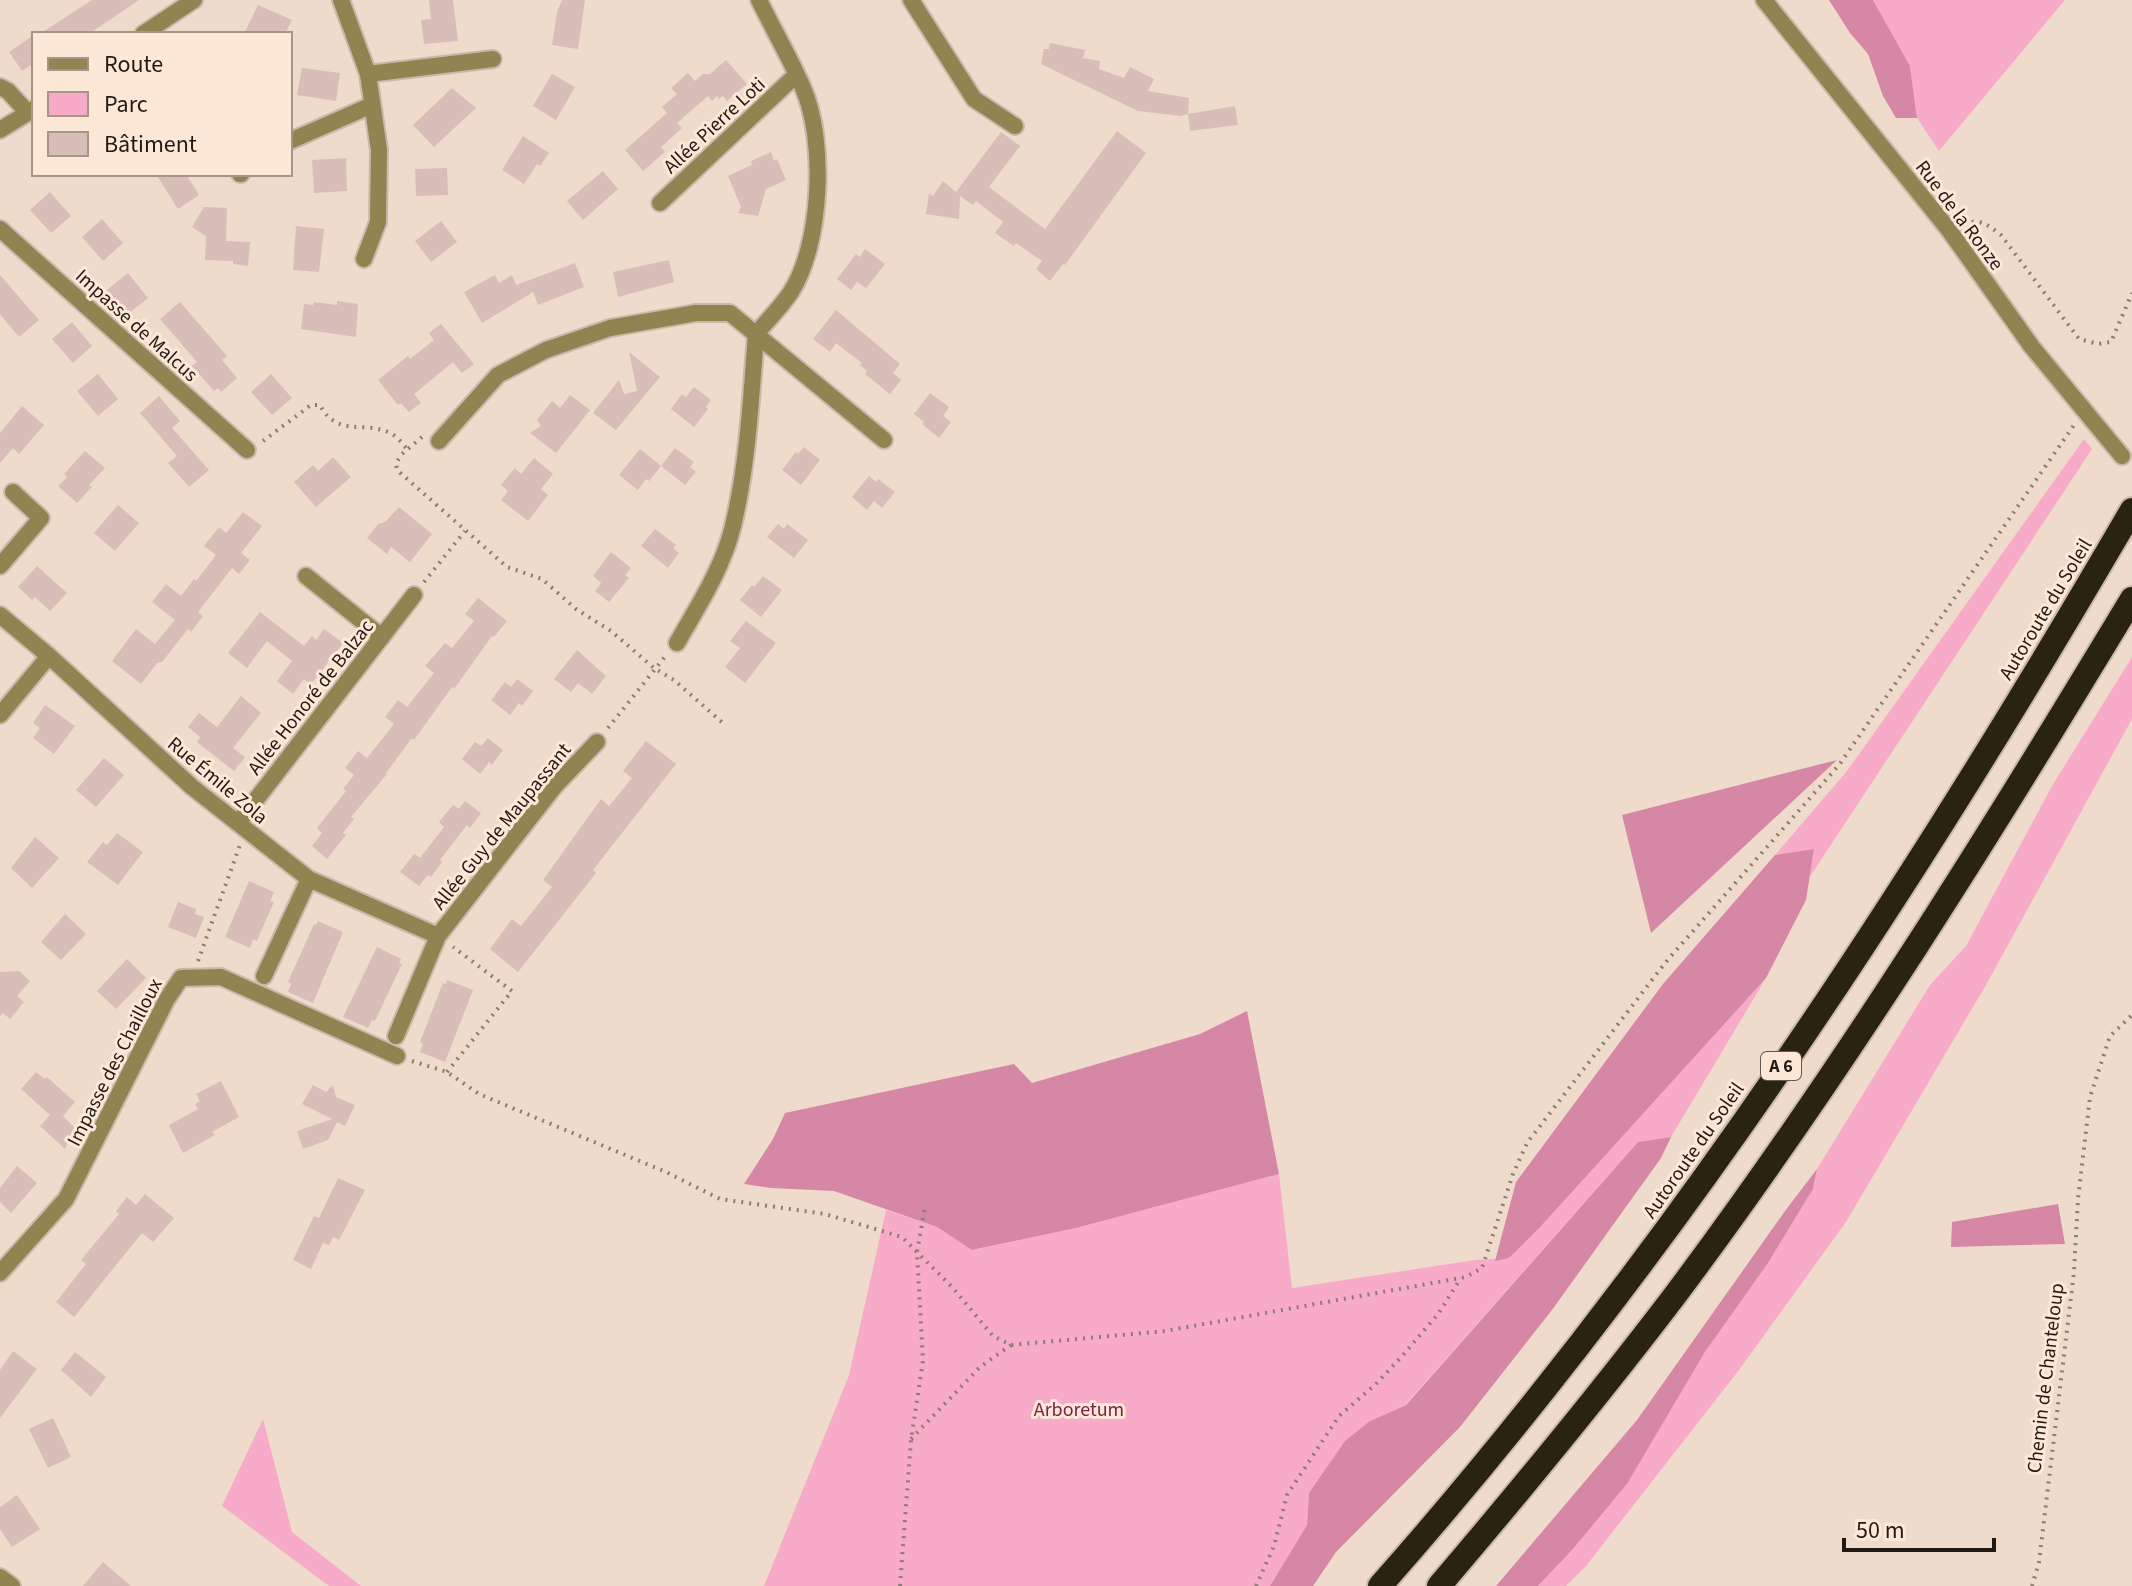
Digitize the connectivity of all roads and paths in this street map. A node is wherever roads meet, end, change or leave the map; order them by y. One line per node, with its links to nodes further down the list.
1 (194, 0): 6 (street)
2 (341, 0): 8 (street)
3 (759, 0): 9 (street)
4 (911, 0): 13 (street)
5 (1764, 0): 18 (street, Rue de la Ronze)
6 (146, 32)
7 (493, 59): 8 (street)
8 (368, 74): 11 (street)
9 (796, 75): 16 (street, Allée Pierre Loti); 21 (street)
10 (0, 87): 12 (street)
11 (372, 105): 15 (street); 19 (street)
12 (31, 111): 14 (street)
13 (1015, 126)
14 (0, 130)
15 (292, 140)
16 (660, 203)
17 (0, 229): 26 (street, Impasse de Malcus)
18 (1949, 230): 20 (path); 22 (street, Rue de la Ronze)
19 (364, 259)
20 (2132, 293)
21 (756, 334): 23 (street); 24 (street); 37 (street)
22 (2085, 410): 27 (street, Rue de la Ronze); 56 (path)
23 (884, 440)
24 (439, 441): 25 (path)
25 (407, 449): 26 (path); 30 (path)
26 (247, 450)
27 (2122, 456)
28 (13, 492): 31 (street)
29 (2132, 510): 62 (highway, Autoroute du Soleil / A 6)
30 (465, 531): 33 (path); 39 (path)
31 (0, 566)
32 (306, 576): 36 (street)
33 (414, 595): 36 (street, Allée Honoré de Balzac)
34 (2132, 599): 63 (highway, A 6)
35 (0, 615): 38 (street, Rue Émile Zola)
36 (382, 637): 43 (street, Allée Honoré de Balzac)
37 (677, 643): 39 (path)
38 (49, 656): 40 (street); 43 (street, Rue Émile Zola)
39 (654, 668): 41 (path); 42 (path)
40 (0, 715)
41 (724, 724)
42 (597, 742): 45 (street, Allée Guy de Maupassant)
43 (242, 826): 44 (street, Rue Émile Zola); 47 (path)
44 (309, 879): 45 (street, Rue Émile Zola); 46 (street)
45 (438, 936): 49 (street, Allée Guy de Maupassant); 51 (path)
46 (264, 976)
47 (191, 978): 50 (street, Impasse des Chailloux); 54 (street, Impasse des Chailloux)
48 (2132, 1015): 64 (path, Chemin de Chanteloup)
49 (396, 1036)
50 (397, 1056): 51 (path)
51 (447, 1072): 53 (path)
52 (925, 1207): 53 (path)
53 (917, 1252): 56 (path); 57 (path)
54 (0, 1273)
55 (1461, 1278): 61 (path)
56 (1011, 1345): 57 (path)
57 (911, 1440): 60 (path)
58 (0, 1577): 59 (street)
59 (12, 1586)
60 (900, 1586)
61 (1256, 1586)
62 (1380, 1586)
63 (1439, 1586)
64 (2032, 1586)

